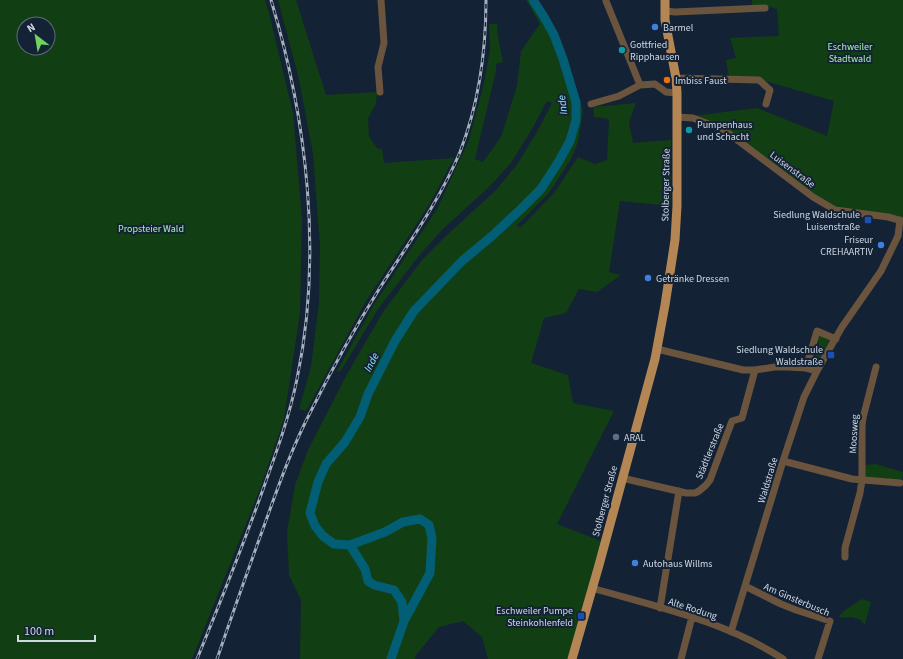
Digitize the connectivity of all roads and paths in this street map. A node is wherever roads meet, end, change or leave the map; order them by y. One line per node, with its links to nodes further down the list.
1 (381, 0): 8 (street)
2 (665, 0): 5 (main road, Stolberger Straße)
3 (606, 1): 7 (street)
4 (765, 8): 5 (street)
5 (665, 11): 6 (main road, Stolberger Straße)
6 (676, 78): 9 (main road, Stolberger Straße); 11 (street)
7 (640, 85): 9 (street); 10 (street)
8 (380, 92)
9 (677, 93): 12 (main road, Stolberger Straße)
10 (591, 104)
11 (766, 104)
12 (677, 117): 13 (street, Luisenstraße); 15 (main road, Stolberger Straße)
13 (902, 220): 14 (street, Waldstraße)
14 (836, 339): 17 (street); 19 (street, Waldstraße)
15 (657, 348): 18 (street); 21 (main road, Stolberger Straße)
16 (876, 367): 22 (street, Moosweg)
17 (806, 368): 18 (street); 19 (street)
18 (755, 370): 24 (street, Städtlerstraße)
19 (817, 371): 20 (street, Waldstraße)
20 (783, 461): 22 (street); 26 (street, Waldstraße)
21 (622, 478): 24 (street, Städtlerstraße); 27 (main road, Stolberger Straße)
22 (862, 480): 23 (street); 25 (street, Moosweg)
23 (900, 483)
24 (679, 491): 28 (street)
25 (845, 557)
26 (745, 586): 30 (street, Waldstraße); 34 (street, Am Ginsterbusch)
27 (592, 588): 28 (street, Alte Rodung); 31 (main road, Stolberger Straße)
28 (660, 608): 29 (street, Alte Rodung)
29 (692, 617): 30 (street, Alte Rodung); 32 (street)
30 (731, 632): 33 (street, Alte Rodung)
31 (572, 659)
32 (681, 659)
33 (783, 659)
34 (818, 659)

